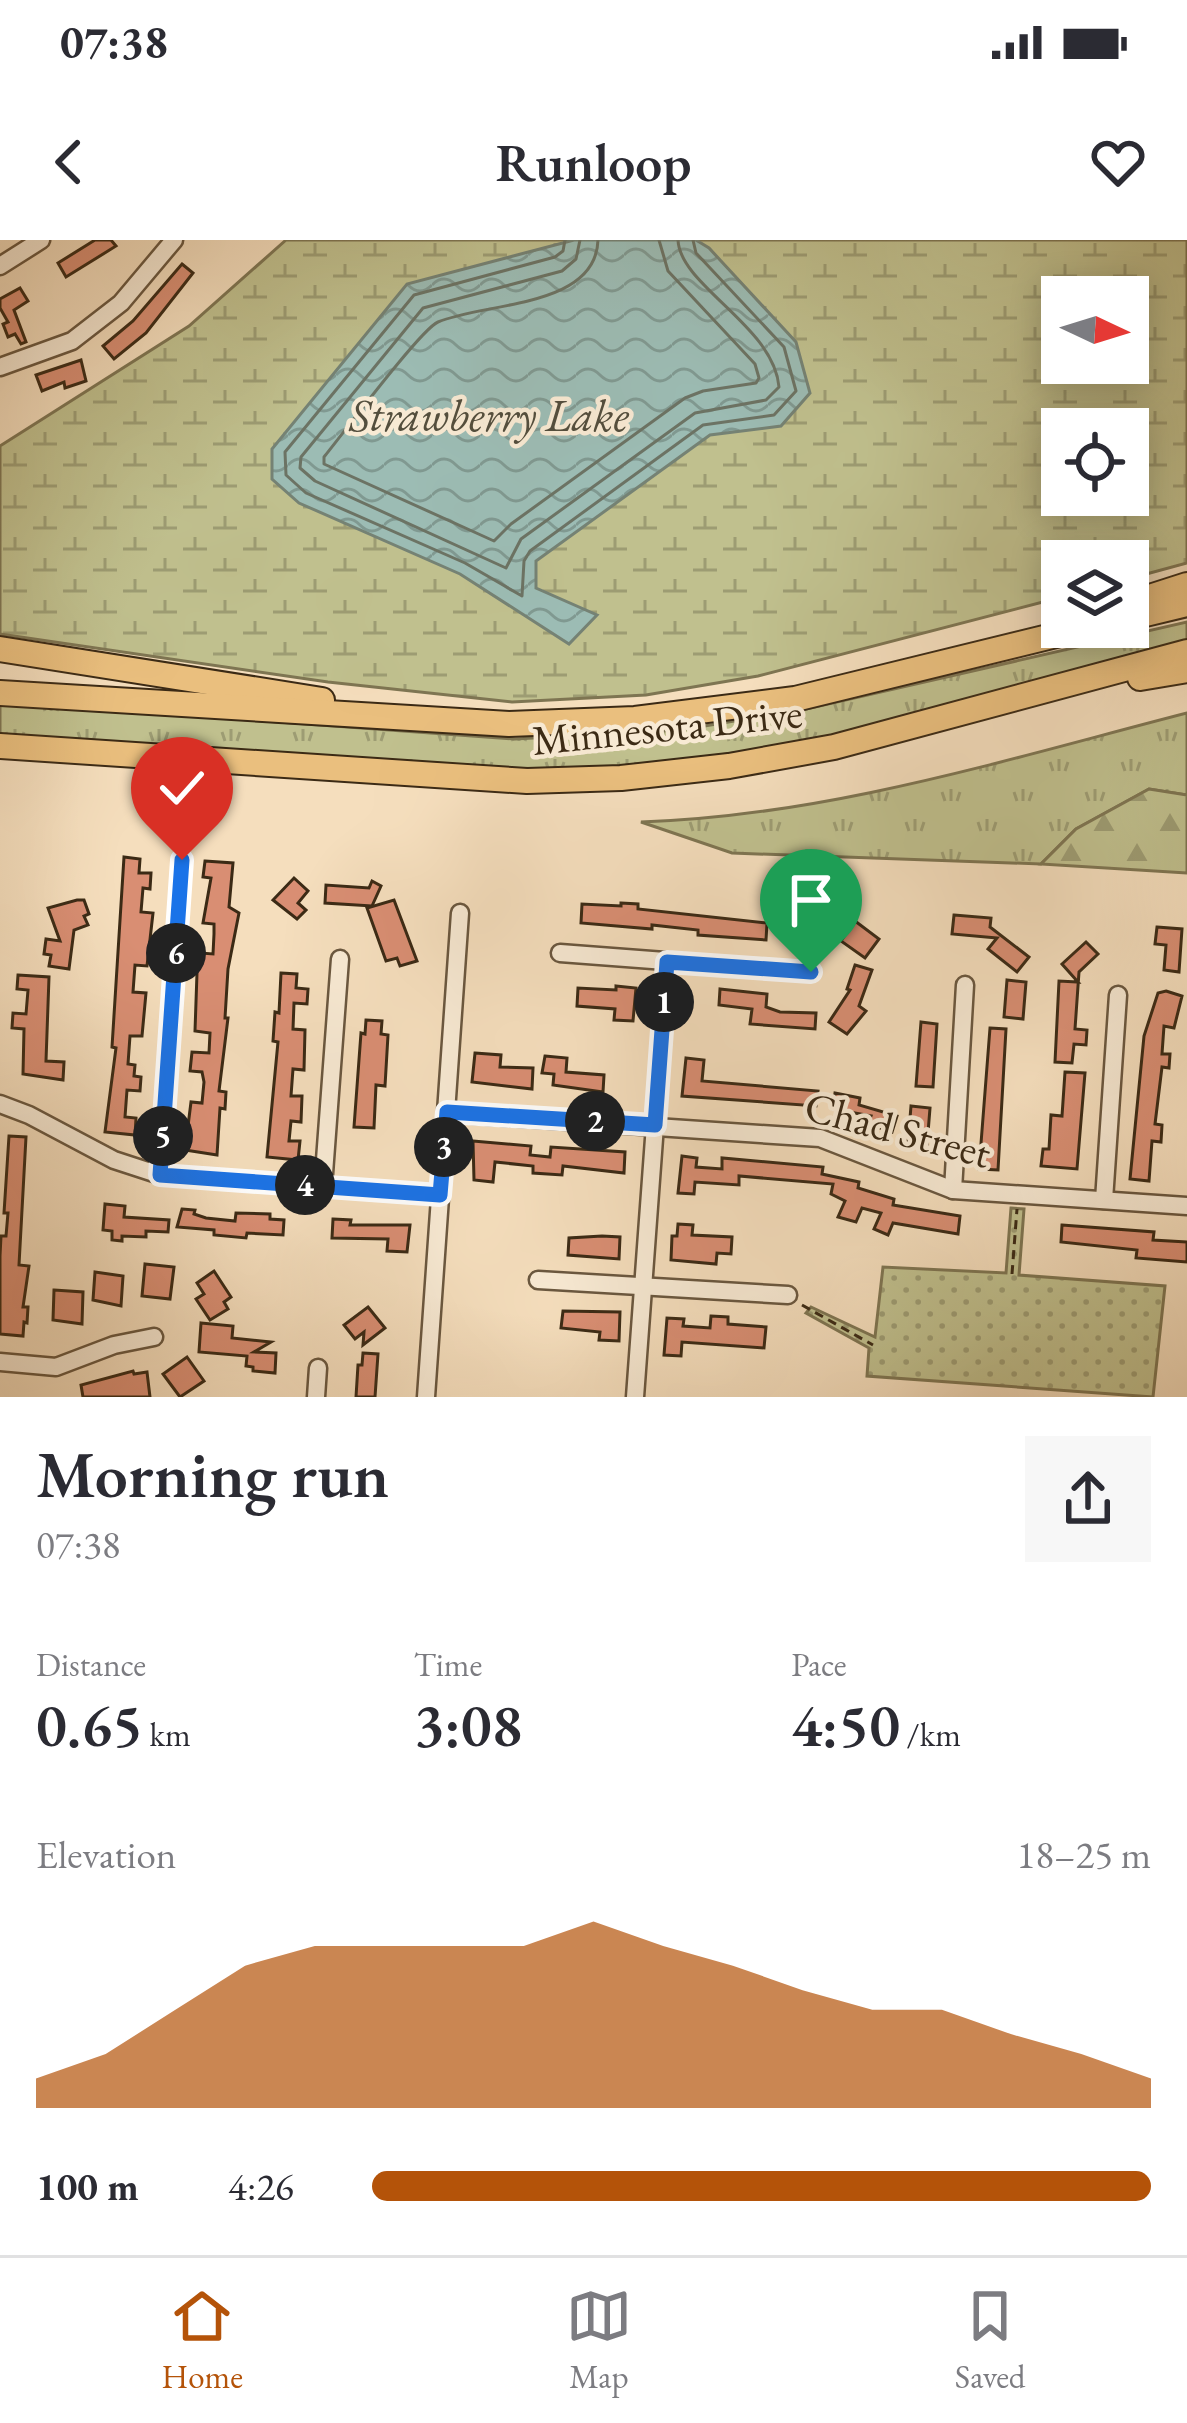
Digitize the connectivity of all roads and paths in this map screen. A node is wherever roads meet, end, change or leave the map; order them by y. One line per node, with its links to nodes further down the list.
1 (41, 240): 3 (street)
2 (173, 240): 4 (street)
3 (0, 266)
4 (0, 367)
5 (1187, 585): 6 (highway)
6 (1149, 597)
7 (1187, 604): 8 (highway)
8 (1149, 613)
9 (1041, 633): 11 (highway)
10 (1041, 638): 11 (highway, Minnesota Drive)
11 (1016, 644): 17 (highway, Minnesota Drive)
12 (0, 649): 17 (highway)
13 (1187, 652): 16 (highway, Minnesota Drive)
14 (1187, 670): 16 (highway)
15 (0, 693): 17 (highway, Minnesota Drive)
16 (996, 704): 18 (highway, Minnesota Drive)
17 (425, 720)
18 (0, 746)
19 (182, 860): 30 (street)
20 (460, 913): 28 (street)
21 (560, 953): 23 (street)
22 (340, 959): 31 (street)
23 (667, 962): 24 (street); 29 (street)
24 (811, 972)
25 (965, 985): 32 (street)
26 (1118, 995): 35 (street)
27 (0, 1104): 30 (street)
28 (447, 1112): 29 (street, Chad Street); 34 (street)
29 (655, 1125): 32 (street, Chad Street); 39 (street)
30 (160, 1175): 31 (street)
31 (323, 1186): 34 (street)
32 (953, 1190): 33 (street, Chad Street)
33 (1021, 1194): 35 (street, Chad Street); 37 (path)
34 (440, 1195): 46 (street)
35 (1104, 1200): 36 (street, Chad Street)
36 (1187, 1206)
37 (1012, 1274)
38 (538, 1280): 39 (street)
39 (644, 1287): 40 (street); 47 (street)
40 (788, 1295): 42 (path)
41 (154, 1337): 43 (street)
42 (873, 1345)
43 (0, 1362)
44 (318, 1368): 45 (street)
45 (316, 1397)
46 (426, 1397)
47 (635, 1397)

